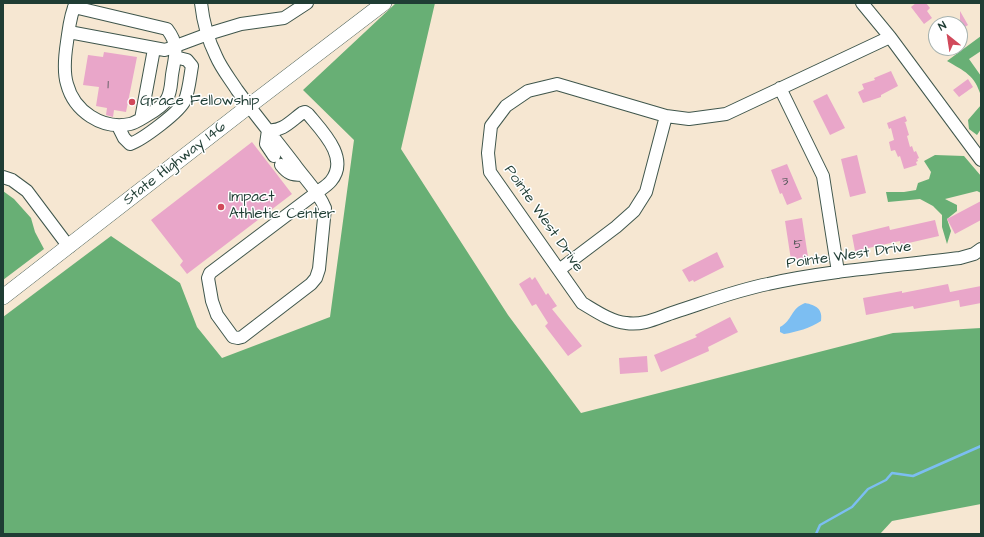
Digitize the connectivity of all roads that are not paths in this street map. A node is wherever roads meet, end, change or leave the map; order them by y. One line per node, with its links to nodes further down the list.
1 (201, 3): 7 (street)
2 (307, 3): 7 (street)
3 (384, 3): 12 (main road, State Highway 146)
4 (862, 3): 8 (street)
5 (75, 5): 6 (street); 10 (street)
6 (69, 32): 9 (street); 15 (street)
7 (208, 34): 10 (street); 12 (street)
8 (890, 37): 11 (street, Pointe West Drive); 17 (street)
9 (154, 49): 10 (street); 14 (street)
10 (176, 52): 14 (street); 15 (street)
11 (780, 88): 13 (street, Pointe West Drive); 24 (street)
12 (249, 106): 16 (street); 21 (main road, State Highway 146)
13 (666, 116): 23 (street); 23 (street, Pointe West Drive)
14 (141, 119): 15 (street)
15 (118, 126)
16 (268, 130): 18 (street); 18 (street); 20 (street)
17 (981, 160)
18 (302, 175): 20 (street)
19 (3, 176): 21 (street)
20 (316, 193): 20 (street)
21 (69, 247): 25 (main road, State Highway 146)
22 (981, 249): 24 (street, Pointe West Drive)
23 (559, 270): 24 (street, Pointe West Drive)
24 (838, 272)
25 (3, 297)

